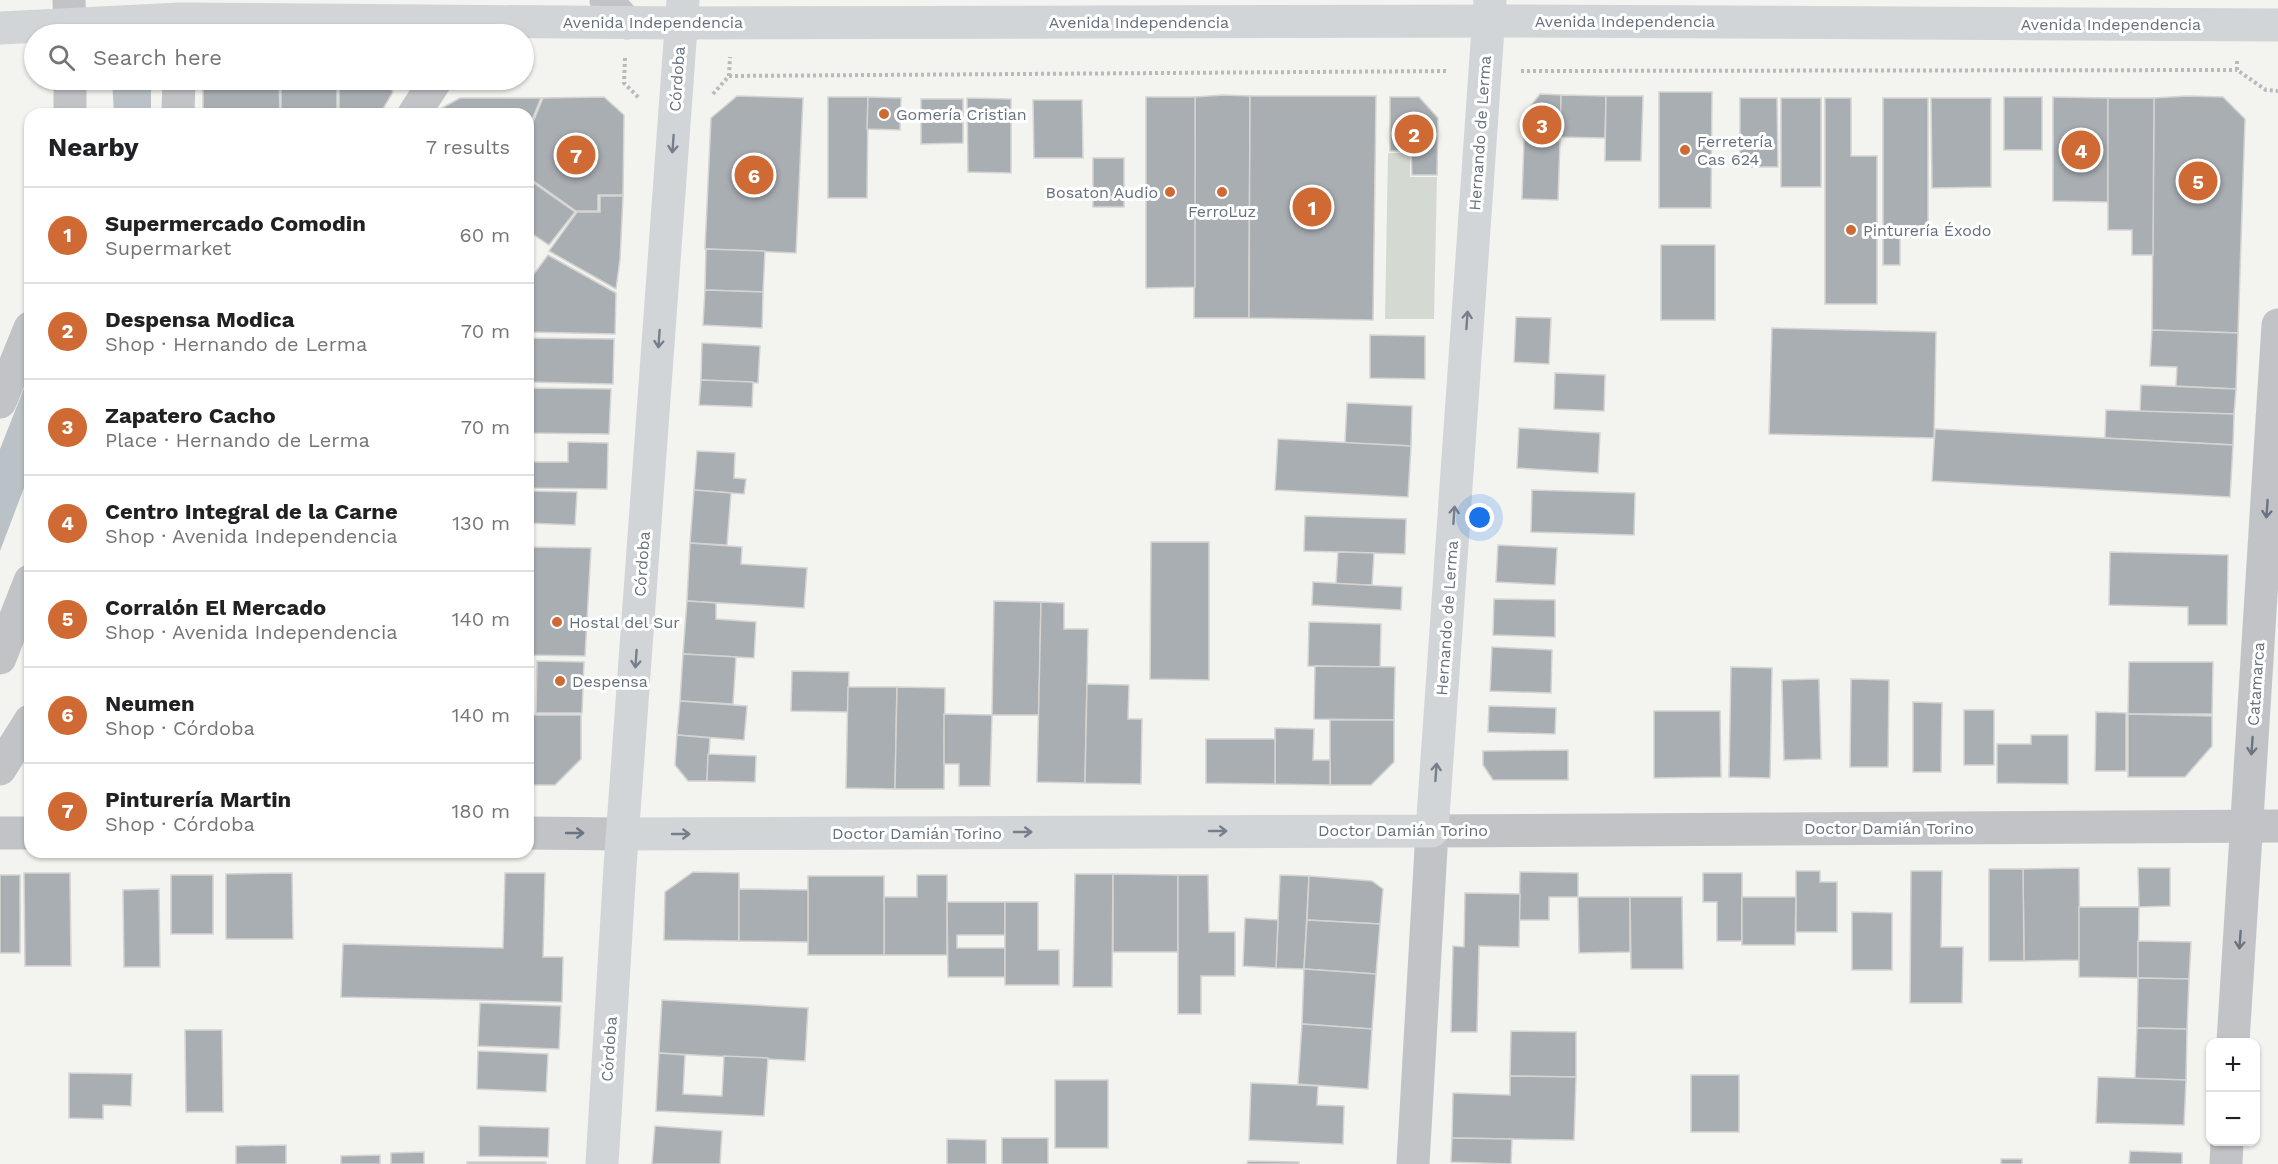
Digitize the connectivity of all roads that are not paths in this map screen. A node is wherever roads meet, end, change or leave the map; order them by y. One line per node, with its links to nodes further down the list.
1 (1489, 10): 3 (main road, Avenida Independencia); 10 (main road, Avenida Independencia); 26 (main road, Hernando de Lerma, one-way to 1)
2 (617, 11): 3 (main road, Avenida Independencia); 8 (main road, Avenida Independencia)
3 (682, 12): 30 (main road, Córdoba, one-way to 30)
4 (180, 18): 5 (main road, Avenida Independencia); 7 (main road, Avenida Independencia)
5 (70, 19): 6 (main road, Avenida Independencia)
6 (31, 24)
7 (353, 24)
8 (504, 24)
9 (24, 25): 11 (main road, Avenida Independencia)
10 (2278, 25)
11 (0, 28)
12 (70, 90): 15 (street)
13 (179, 90): 16 (street)
14 (430, 90): 17 (street)
15 (70, 108)
16 (178, 108)
17 (418, 108)
18 (2278, 325): 25 (street, Catamarca, one-way to 25)
19 (24, 343): 20 (street)
20 (0, 402)
21 (24, 596): 22 (street)
22 (0, 658)
23 (24, 731): 24 (street)
24 (0, 769)
25 (2262, 826): 26 (street, Doctor Damián Torino); 31 (street, Catamarca, one-way to 31)
26 (1432, 831): 30 (main road, Doctor Damián Torino, one-way to 26); 34 (street, Hernando de Lerma)
27 (0, 833): 28 (street)
28 (24, 833)
29 (534, 833): 30 (street, Doctor Damián Torino, one-way to 30)
30 (623, 834): 33 (main road, Córdoba)
31 (2234, 1038)
32 (2227, 1146): 35 (street)
33 (602, 1164)
34 (1413, 1164)
35 (2226, 1164)

